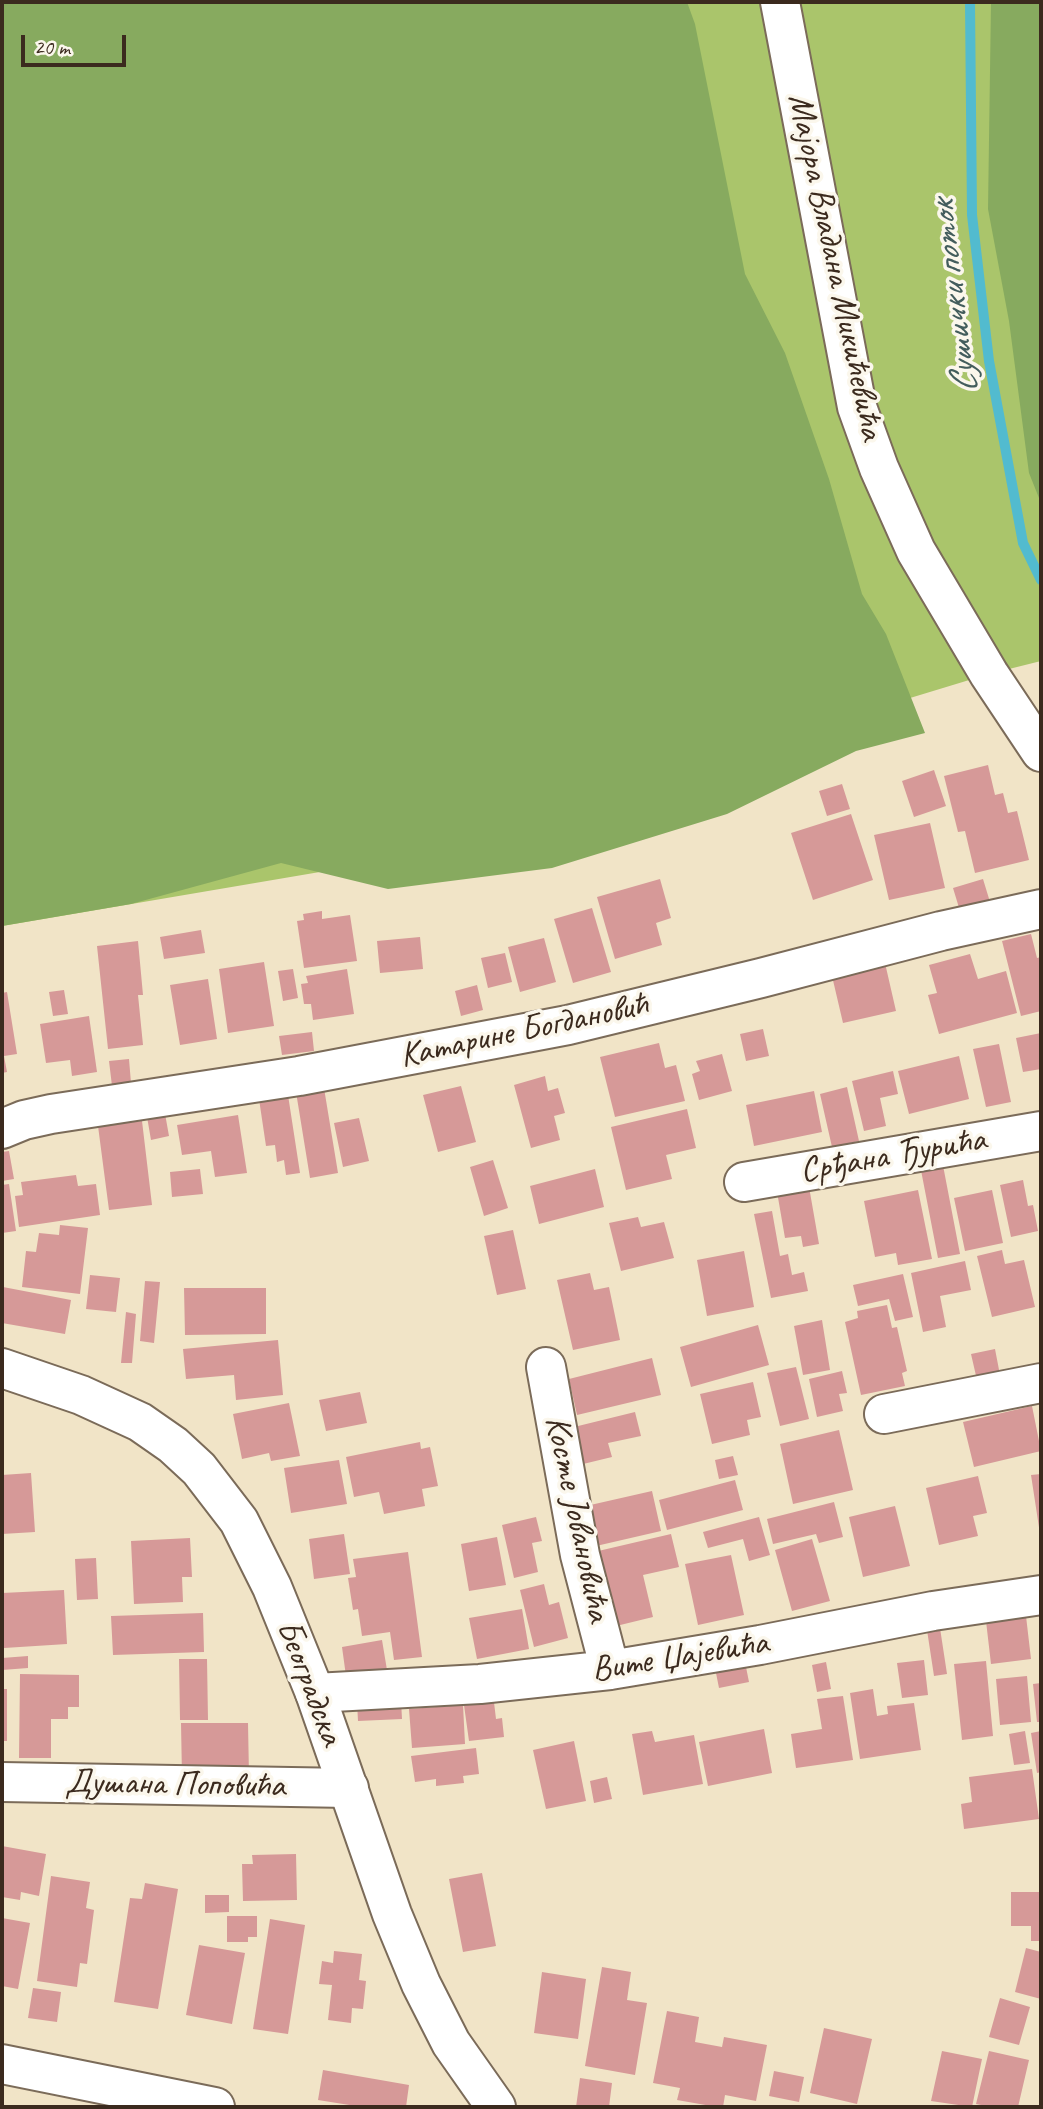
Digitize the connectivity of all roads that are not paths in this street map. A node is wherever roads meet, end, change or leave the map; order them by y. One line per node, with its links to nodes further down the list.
1 (780, 2): 2 (street, Мајора Владана Микићевића)
2 (1041, 752)
3 (1041, 909): 4 (street, Катарине Богдановић)
4 (2, 1129)
5 (1041, 1131): 6 (street, Срђана Ђурића)
6 (744, 1182)
7 (546, 1367): 12 (street, Косте Јовановића)
8 (2, 1368): 13 (street, Београдска)
9 (1041, 1383): 10 (street)
10 (884, 1414)
11 (1041, 1595): 12 (street, Вите Џајевића)
12 (610, 1670): 13 (street, Вите Џајевића)
13 (315, 1693): 15 (street, Београдска)
14 (2, 1782): 15 (street, Душана Поповића)
15 (349, 1788): 18 (street, Београдска)
16 (2, 2064): 17 (street)
17 (215, 2107)
18 (496, 2107)

